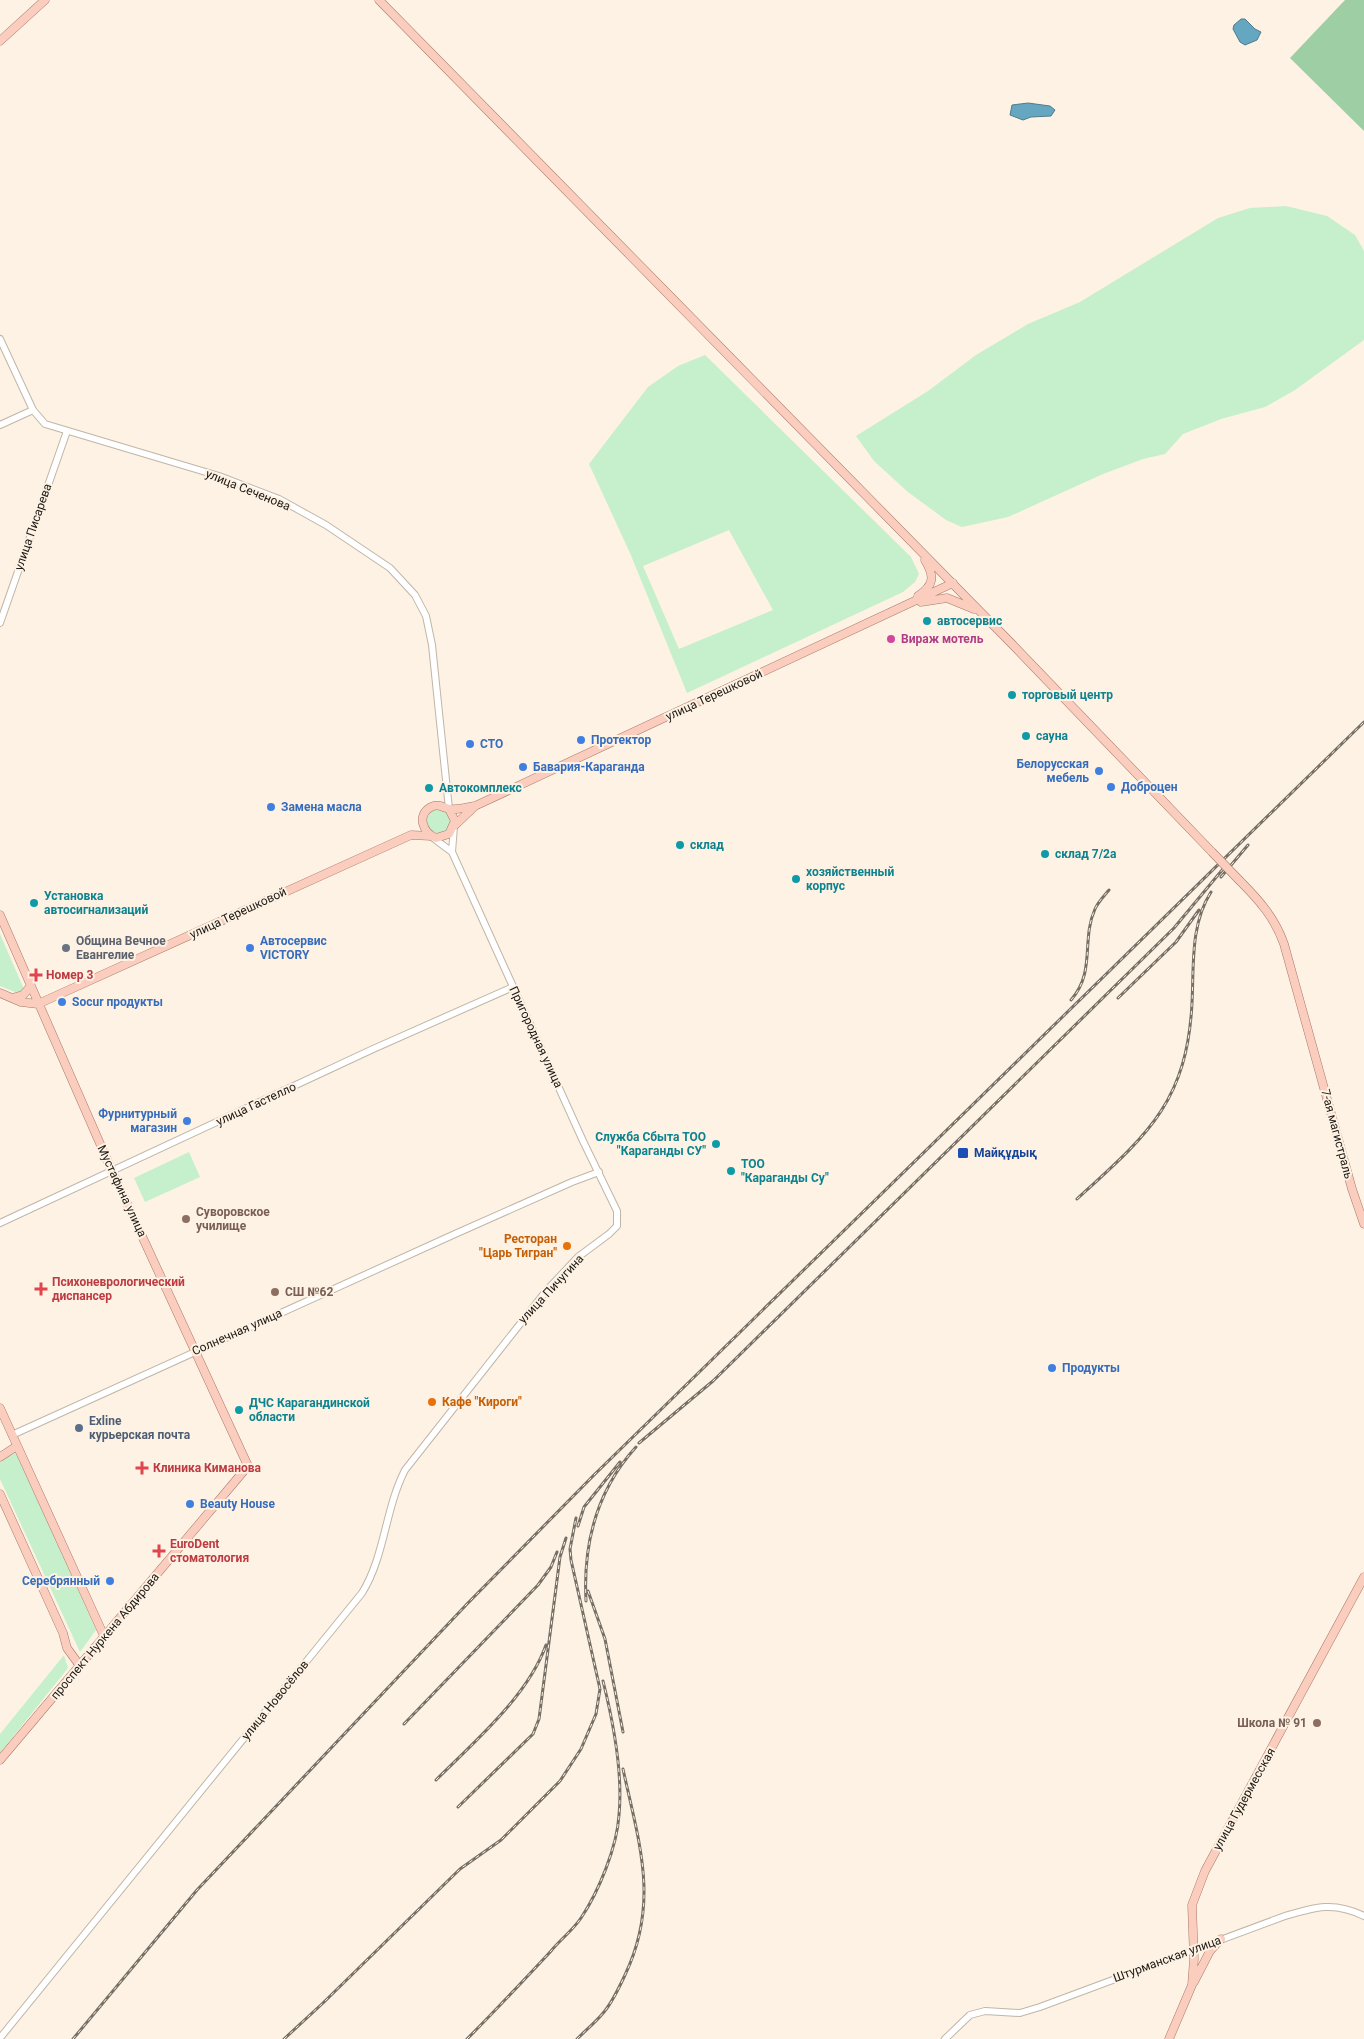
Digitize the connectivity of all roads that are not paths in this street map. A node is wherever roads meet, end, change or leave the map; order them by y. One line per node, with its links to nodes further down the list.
1 (45, 0): 3 (main road)
2 (379, 0): 8 (main road)
3 (0, 40)
4 (0, 339): 5 (street, улица Сеченова)
5 (33, 410): 6 (street); 7 (street, улица Сеченова)
6 (0, 425)
7 (67, 431): 12 (street, улица Писарева); 13 (street, улица Сеченова)
8 (918, 550): 9 (main road, 7-ая магистраль); 10 (main road)
9 (953, 583): 10 (main road, улица Терешковой); 11 (main road, 7-ая магистраль)
10 (909, 604): 11 (main road); 15 (main road, улица Терешковой)
11 (979, 611): 32 (main road, 7-ая магистраль, bridge)
12 (0, 623)
13 (447, 792): 14 (street); 16 (street, улица Сеченова)
14 (437, 805): 16 (main road, улица Терешковой); 17 (main road)
15 (475, 806): 16 (main road, улица Терешковой); 18 (main road, улица Терешковой)
16 (449, 809): 18 (main road)
17 (422, 819): 19 (main road); 20 (main road)
18 (454, 826): 20 (main road, улица Терешковой); 21 (street)
19 (411, 835): 20 (main road, улица Терешковой); 27 (main road, улица Терешковой)
20 (431, 836): 21 (street)
21 (452, 852): 24 (street, Пригородная улица)
22 (0, 915): 23 (main road, Мустафина улица)
23 (31, 986): 26 (main road); 27 (main road, Мустафина улица)
24 (513, 987): 28 (street, улица Гастелло); 29 (street, Пригородная улица)
25 (0, 993): 26 (main road)
26 (12, 998): 27 (main road)
27 (38, 1004): 28 (main road, Мустафина улица)
28 (112, 1170): 31 (street, улица Гастелло); 34 (main road, Мустафина улица)
29 (599, 1172): 30 (street, Пригородная улица); 34 (street, Солнечная улица)
30 (618, 1222): 33 (street, улица Пичугина)
31 (0, 1223)
32 (1364, 1224)
33 (507, 1338): 50 (street, улица Новосёлов)
34 (196, 1351): 37 (street, Солнечная улица); 40 (main road, Мустафина улица)
35 (0, 1408): 36 (main road)
36 (4, 1426): 37 (main road)
37 (12, 1435): 38 (main road)
38 (17, 1446): 39 (main road); 43 (main road)
39 (0, 1457)
40 (248, 1466): 43 (main road, проспект Нуркена Абдирова)
41 (0, 1494): 44 (main road)
42 (1364, 1577): 48 (main road, улица Гудермесская)
43 (104, 1636): 44 (main road, проспект Нуркена Абдирова)
44 (80, 1666): 45 (main road, проспект Нуркена Абдирова)
45 (0, 1760)
46 (1364, 1916): 47 (street, Штурманская улица)
47 (1221, 1939): 48 (street, Штурманская улица); 49 (main road)
48 (1194, 1949): 49 (main road, улица Гудермесская); 51 (street, Штурманская улица)
49 (1192, 1986): 52 (main road)
50 (0, 2038)
51 (945, 2039)
52 (1169, 2039)

